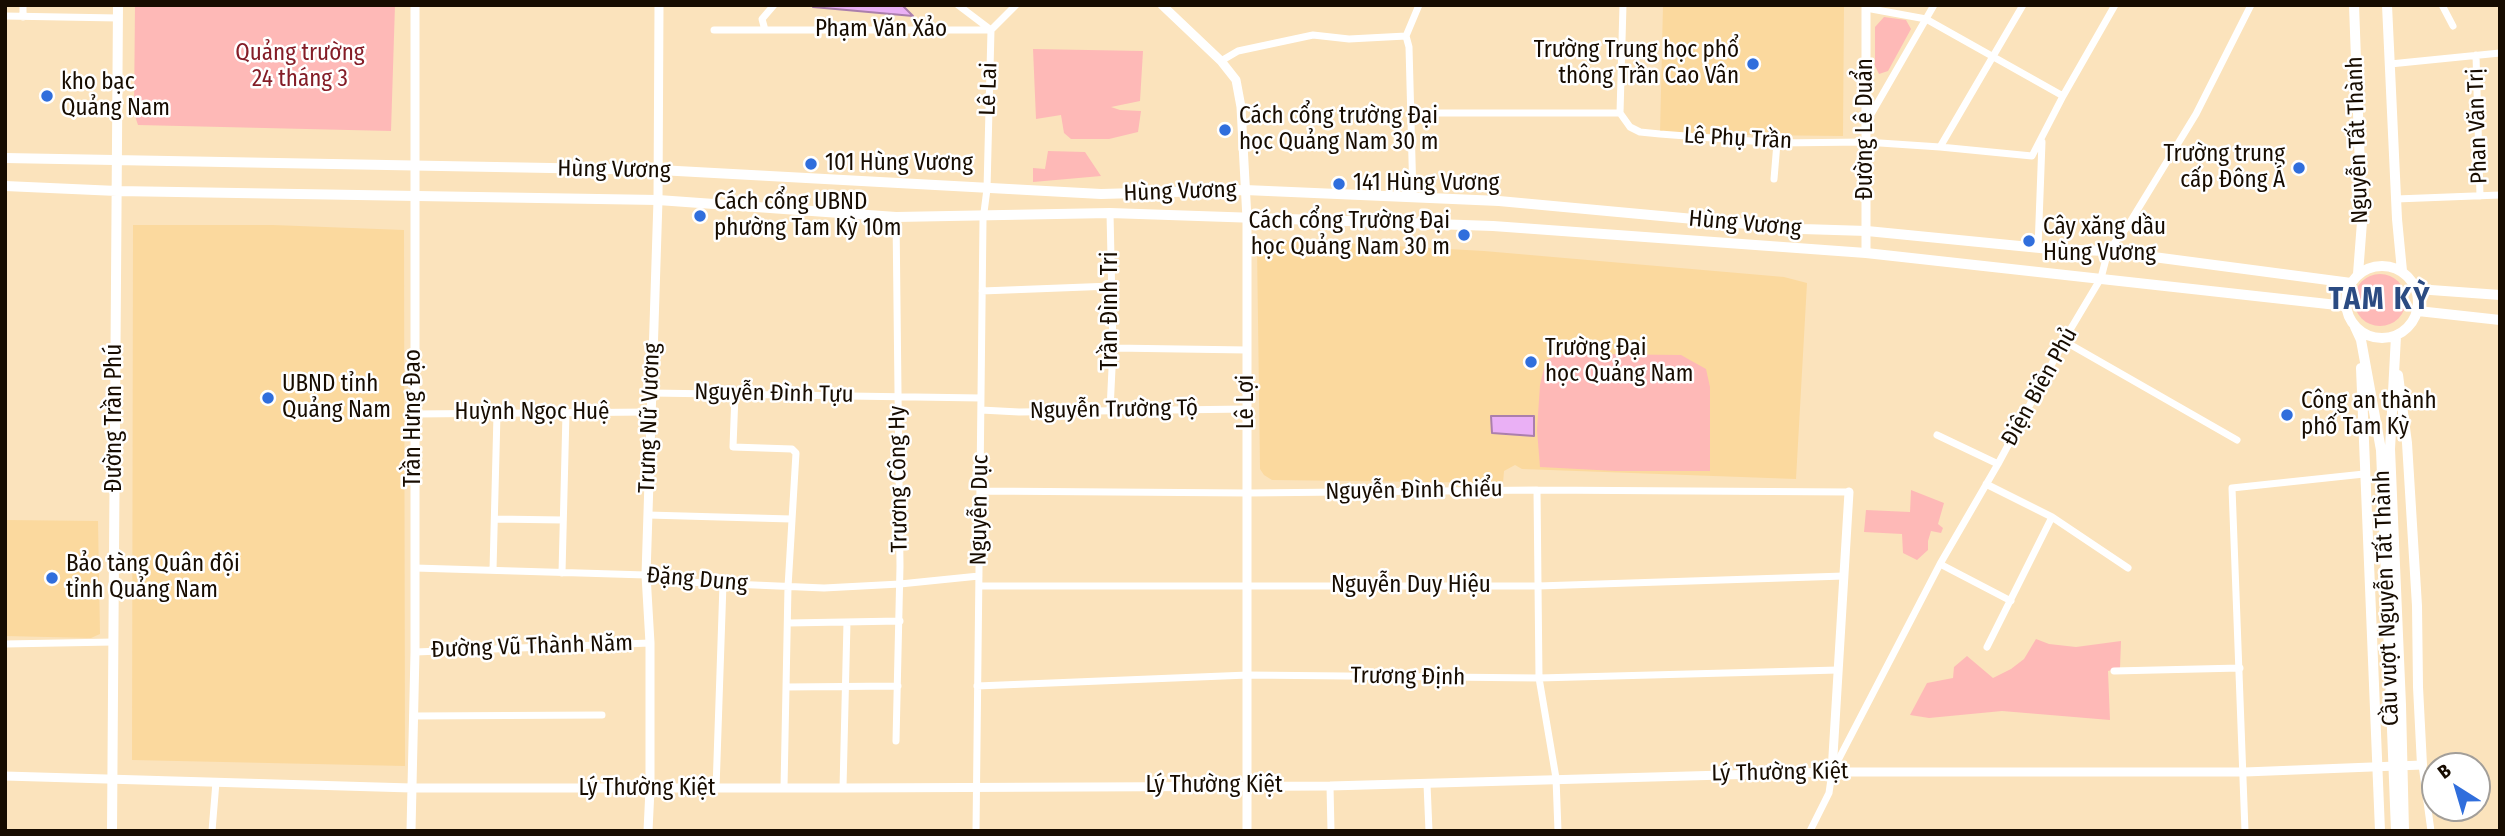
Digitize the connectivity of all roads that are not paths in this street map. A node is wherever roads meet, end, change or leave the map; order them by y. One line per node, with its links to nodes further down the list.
1 (23, 5): 20 (street)
2 (118, 5): 21 (main road, Đường Trần Phú)
3 (415, 5): 43 (street, Trần Hưng Đạo)
4 (659, 5): 44 (street, Trưng Nữ Vương)
5 (774, 5): 25 (street)
6 (958, 5): 26 (street, Lê Lai)
7 (1016, 5): 26 (street)
8 (1162, 5): 31 (street, Lê Lợi)
9 (1419, 5): 27 (street)
10 (1623, 5): 35 (street)
11 (1934, 5): 22 (street)
12 (2023, 5): 30 (street)
13 (2115, 5): 33 (street)
14 (2251, 5): 62 (street, Điện Biên Phủ)
15 (2354, 5): 65 (main road, Nguyễn Tất Thành)
16 (2387, 5): 32 (main road, Nguyễn Tất Thành)
17 (2442, 5): 23 (street)
18 (1866, 7): 22 (street); 36 (street, Đường Lê Duẩn)
19 (5, 16): 20 (street)
20 (23, 16): 21 (street)
21 (118, 18): 42 (main road, Đường Trần Phú)
22 (1926, 19): 30 (street); 36 (street)
23 (2453, 26)
24 (714, 30): 25 (street, Phạm Văn Xảo)
25 (765, 30): 26 (street, Phạm Văn Xảo)
26 (991, 30): 47 (street, Lê Lai)
27 (1406, 36): 31 (street); 34 (street)
28 (2500, 53): 29 (street)
29 (2476, 55): 32 (street); 52 (street, Phan Văn Trị)
30 (1993, 57): 33 (street); 40 (street)
31 (1222, 61): 48 (street, Lê Lợi)
32 (2390, 64): 54 (main road, Nguyễn Tất Thành)
33 (2063, 96): 37 (street)
34 (1411, 113): 35 (street); 53 (street)
35 (1619, 113): 39 (street, Lê Phụ Trần)
36 (1866, 123): 38 (street, Đường Lê Duẩn)
37 (2042, 141): 40 (street, Lê Phụ Trần); 61 (street)
38 (1866, 142): 39 (street, Lê Phụ Trần); 40 (street, Lê Phụ Trần); 60 (street, Đường Lê Duẩn)
39 (1777, 143): 45 (street)
40 (1940, 147)
41 (5, 158): 42 (main road, Hùng Vương)
42 (117, 162): 43 (main road, Hùng Vương); 49 (main road, Đường Trần Phú)
43 (413, 167): 44 (main road, Hùng Vương); 51 (street, Trần Hưng Đạo)
44 (659, 170): 47 (main road, Hùng Vương); 55 (street, Trưng Nữ Vương)
45 (1774, 179)
46 (5, 186): 49 (main road, Hùng Vương)
47 (986, 189): 48 (main road, Hùng Vương); 57 (street, Nguyễn Dục)
48 (1245, 190): 53 (main road, Hùng Vương); 59 (street, Lê Lợi)
49 (117, 191): 51 (main road, Hùng Vương); 126 (main road, Đường Trần Phú)
50 (2500, 195): 52 (street)
51 (413, 196): 55 (main road, Hùng Vương); 91 (street, Trần Hưng Đạo)
52 (2480, 196): 54 (street)
53 (1413, 197): 60 (main road, Hùng Vương)
54 (2396, 199): 64 (main road, Nguyễn Tất Thành)
55 (658, 200): 58 (main road, Hùng Vương); 82 (street, Trưng Nữ Vương)
56 (1110, 212): 57 (main road, Hùng Vương); 59 (main road, Hùng Vương); 68 (street, Trần Đình Tri)
57 (984, 215): 58 (main road, Hùng Vương); 70 (street, Nguyễn Dục)
58 (896, 217): 84 (street, Trương Công Hy)
59 (1247, 219): 63 (main road, Hùng Vương); 81 (street, Lê Lợi)
60 (1867, 231): 61 (main road, Hùng Vương); 63 (street, Đường Lê Duẩn)
61 (2038, 248): 62 (main road, Hùng Vương)
62 (2108, 251): 66 (street, Điện Biên Phủ); 67 (main road, Hùng Vương)
63 (1866, 253): 66 (main road, Hùng Vương)
64 (2402, 271): 65 (main road); 69 (main road)
65 (2358, 274): 67 (main road)
66 (2101, 278): 72 (main road, Hùng Vương); 78 (street, Điện Biên Phủ)
67 (2351, 283): 72 (main road)
68 (1112, 286): 70 (street); 79 (street, Trần Đình Tri)
69 (2417, 289): 71 (main road); 73 (main road)
70 (982, 291): 85 (street, Nguyễn Dục)
71 (2500, 295)
72 (2346, 306): 75 (main road)
73 (2418, 312): 74 (main road); 76 (main road)
74 (2500, 320)
75 (2355, 327): 76 (main road); 77 (main road, Cầu vượt Nguyễn Tất Thành)
76 (2396, 336): 80 (main road, Cầu vượt Nguyễn Tất Thành)
77 (2361, 340): 95 (main road, Cầu vượt Nguyễn Tất Thành); 97 (main road)
78 (2064, 341): 94 (street); 96 (street, Điện Biên Phủ)
79 (1112, 348): 81 (street); 88 (street, Trần Đình Tri)
80 (2395, 349): 95 (main road, Cầu vượt Nguyễn Tất Thành); 143 (main road)
81 (1247, 350): 86 (street, Lê Lợi)
82 (651, 393): 83 (street, Nguyễn Đình Tựu); 89 (street, Trưng Nữ Vương)
83 (735, 394): 84 (street, Nguyễn Đình Tựu); 106 (street)
84 (898, 396): 85 (street, Nguyễn Đình Tựu); 117 (street, Trương Công Hy)
85 (981, 398): 87 (street, Nguyễn Dục)
86 (1247, 409): 88 (street, Nguyễn Trường Tộ); 102 (street, Lê Lợi)
87 (981, 410): 88 (street, Nguyễn Trường Tộ); 100 (street, Nguyễn Dục)
88 (1110, 410)
89 (650, 412): 90 (street, Huỳnh Ngọc Huệ); 103 (street, Trưng Nữ Vương)
90 (566, 413): 92 (street, Huỳnh Ngọc Huệ); 107 (street)
91 (414, 414): 92 (street, Huỳnh Ngọc Huệ); 109 (street, Trần Hưng Đạo)
92 (497, 414): 105 (street)
93 (1937, 435): 96 (street)
94 (2237, 440)
95 (2386, 449): 173 (main road, Cầu vượt Nguyễn Tất Thành); 174 (main road, Cầu vượt Nguyễn Tất Thành)
96 (1998, 464): 98 (street, Điện Biên Phủ)
97 (2364, 474): 131 (street); 145 (main road)
98 (1986, 484): 104 (street); 108 (street, Điện Biên Phủ)
99 (1537, 490): 101 (street, Nguyễn Đình Chiểu); 102 (street, Nguyễn Đình Chiểu); 120 (street)
100 (980, 491): 102 (street, Nguyễn Đình Chiểu); 114 (street, Nguyễn Dục)
101 (1849, 492): 115 (street)
102 (1248, 493): 118 (street, Lê Lợi)
103 (648, 515): 106 (street); 113 (street, Trưng Nữ Vương)
104 (2052, 517): 110 (street); 122 (street)
105 (495, 519): 107 (street); 111 (street)
106 (791, 519): 121 (street)
107 (564, 520): 112 (street)
108 (1940, 564): 122 (street); 146 (street, Điện Biên Phủ)
109 (415, 568): 111 (street, Đặng Dung); 130 (street, Trần Hưng Đạo)
110 (2129, 568)
111 (494, 570): 112 (street, Đặng Dung)
112 (562, 573): 113 (street, Đặng Dung)
113 (646, 576): 116 (street, Đặng Dung); 127 (street, Trưng Nữ Vương)
114 (979, 576): 117 (street, Đặng Dung); 119 (street, Nguyễn Dục)
115 (1844, 576): 120 (street, Nguyễn Duy Hiệu); 132 (street)
116 (723, 584): 121 (street, Đặng Dung); 160 (street)
117 (900, 584): 121 (street, Đặng Dung); 123 (street, Trương Công Hy)
118 (1248, 585): 119 (street, Nguyễn Duy Hiệu); 120 (street, Nguyễn Duy Hiệu); 134 (street, Lê Lợi)
119 (979, 586): 139 (street, Nguyễn Dục)
120 (1538, 586): 135 (street)
121 (788, 587): 125 (street)
122 (2011, 601): 129 (street)
123 (900, 621): 124 (street); 136 (street, Trương Công Hy)
124 (847, 622): 125 (street); 138 (street)
125 (788, 623): 137 (street)
126 (113, 642): 128 (street); 149 (main road, Đường Trần Phú)
127 (650, 643): 130 (street, Đường Vũ Thành Năm); 159 (street, Trưng Nữ Vương)
128 (5, 644)
129 (1987, 647)
130 (415, 652): 141 (street, Trần Hưng Đạo)
131 (2240, 668): 133 (street); 147 (street)
132 (1838, 670): 135 (street, Trương Định); 146 (street)
133 (2114, 671)
134 (1248, 675): 135 (street, Trương Định); 139 (street, Trương Định); 153 (street, Lê Lợi)
135 (1539, 678): 150 (street)
136 (898, 686): 138 (street); 142 (street, Trương Công Hy)
137 (786, 687): 138 (street); 157 (street)
138 (845, 687): 158 (street)
139 (977, 687): 155 (street, Nguyễn Dục)
140 (602, 715): 141 (street)
141 (413, 716): 156 (street, Trần Hưng Đạo)
142 (896, 741)
143 (2421, 752)
144 (2421, 765): 145 (street, Lý Thường Kiệt)
145 (2378, 767): 147 (street, Lý Thường Kiệt); 172 (main road)
146 (1832, 772): 147 (street, Lý Thường Kiệt); 150 (street, Lý Thường Kiệt); 170 (street, Điện Biên Phủ)
147 (2245, 772): 171 (street)
148 (5, 775): 149 (street, Lý Thường Kiệt)
149 (112, 778): 151 (street, Lý Thường Kiệt); 161 (main road, Đường Trần Phú)
150 (1556, 778): 152 (street, Lý Thường Kiệt); 169 (street)
151 (216, 782): 156 (street, Lý Thường Kiệt); 162 (street)
152 (1427, 784): 154 (street, Lý Thường Kiệt); 168 (street)
153 (1248, 785): 154 (street, Lý Thường Kiệt); 155 (street, Lý Thường Kiệt); 166 (street, Lê Lợi)
154 (1330, 786): 167 (street)
155 (976, 787): 158 (street, Lý Thường Kiệt); 165 (street, Nguyễn Dục)
156 (411, 788): 159 (street, Lý Thường Kiệt); 163 (street, Trần Hưng Đạo)
157 (784, 788): 158 (street, Lý Thường Kiệt); 160 (street, Lý Thường Kiệt)
158 (844, 788)
159 (650, 789): 160 (street, Lý Thường Kiệt); 164 (street, Trưng Nữ Vương)
160 (716, 789)
161 (112, 831)
162 (212, 831)
163 (411, 831)
164 (648, 831)
165 (976, 831)
166 (1247, 831)
167 (1331, 831)
168 (1429, 831)
169 (1558, 831)
170 (1810, 831)
171 (2245, 831)
172 (2380, 831)
173 (2396, 831)
174 (2404, 831)

